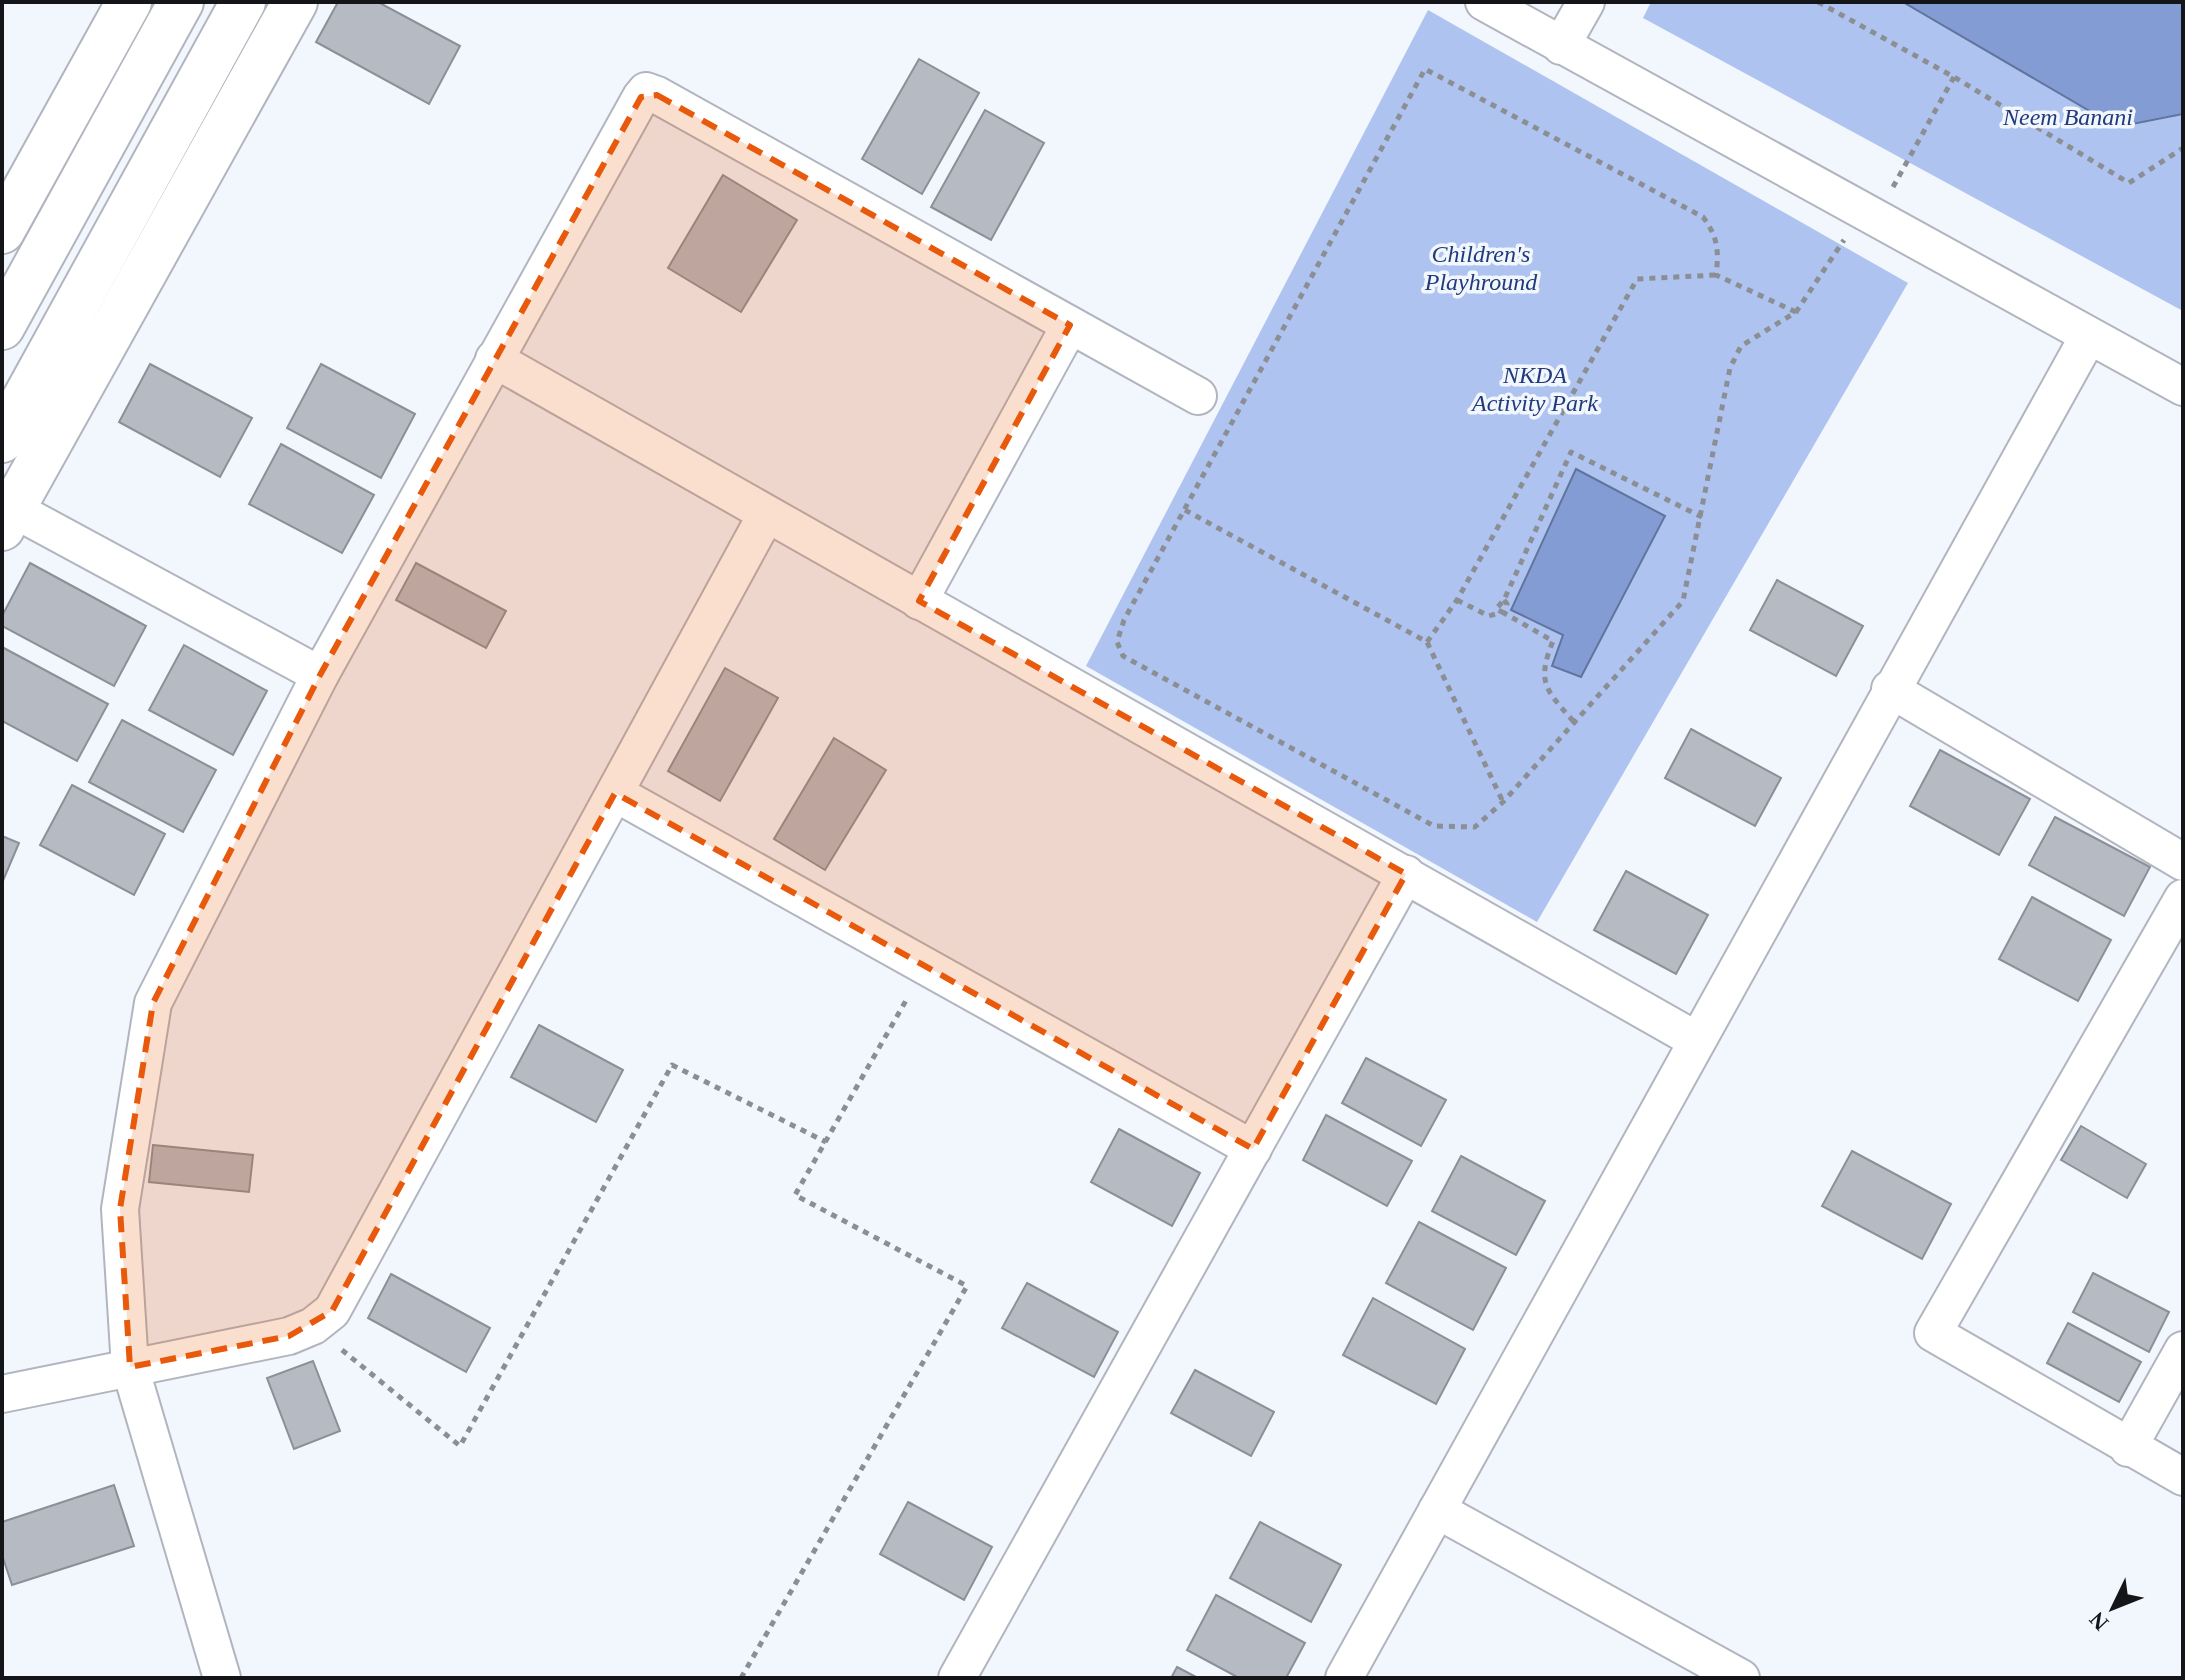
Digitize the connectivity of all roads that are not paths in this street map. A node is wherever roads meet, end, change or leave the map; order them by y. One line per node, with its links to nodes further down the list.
1 (129, 2): 8 (main road)
2 (181, 2): 10 (main road)
3 (243, 2): 15 (main road)
4 (295, 2): 17 (main road)
5 (1484, 2): 7 (street)
6 (1586, 2): 7 (street)
7 (1561, 46): 11 (street)
8 (2, 231)
9 (1070, 325): 12 (street); 14 (street); 18 (street)
10 (2, 327)
11 (2088, 337): 13 (street); 20 (street)
12 (494, 359): 16 (street); 19 (street)
13 (2183, 387)
14 (1198, 396)
15 (2, 440)
16 (766, 515): 18 (street); 21 (street)
17 (8, 518): 19 (street)
18 (919, 601): 23 (street)
19 (320, 675): 28 (street)
20 (1890, 689): 22 (street); 25 (street)
21 (615, 793): 26 (street); 28 (street)
22 (2183, 862)
23 (1406, 874): 25 (street); 26 (street)
24 (2183, 898): 30 (street)
25 (1696, 1040): 32 (street)
26 (1253, 1149): 34 (street)
27 (2183, 1350): 30 (street)
28 (130, 1367): 29 (street); 33 (street)
29 (2, 1394)
30 (2128, 1448): 31 (street)
31 (2183, 1477)
32 (1437, 1510): 35 (street); 36 (street)
33 (222, 1678)
34 (957, 1678)
35 (1344, 1678)
36 (1741, 1678)

